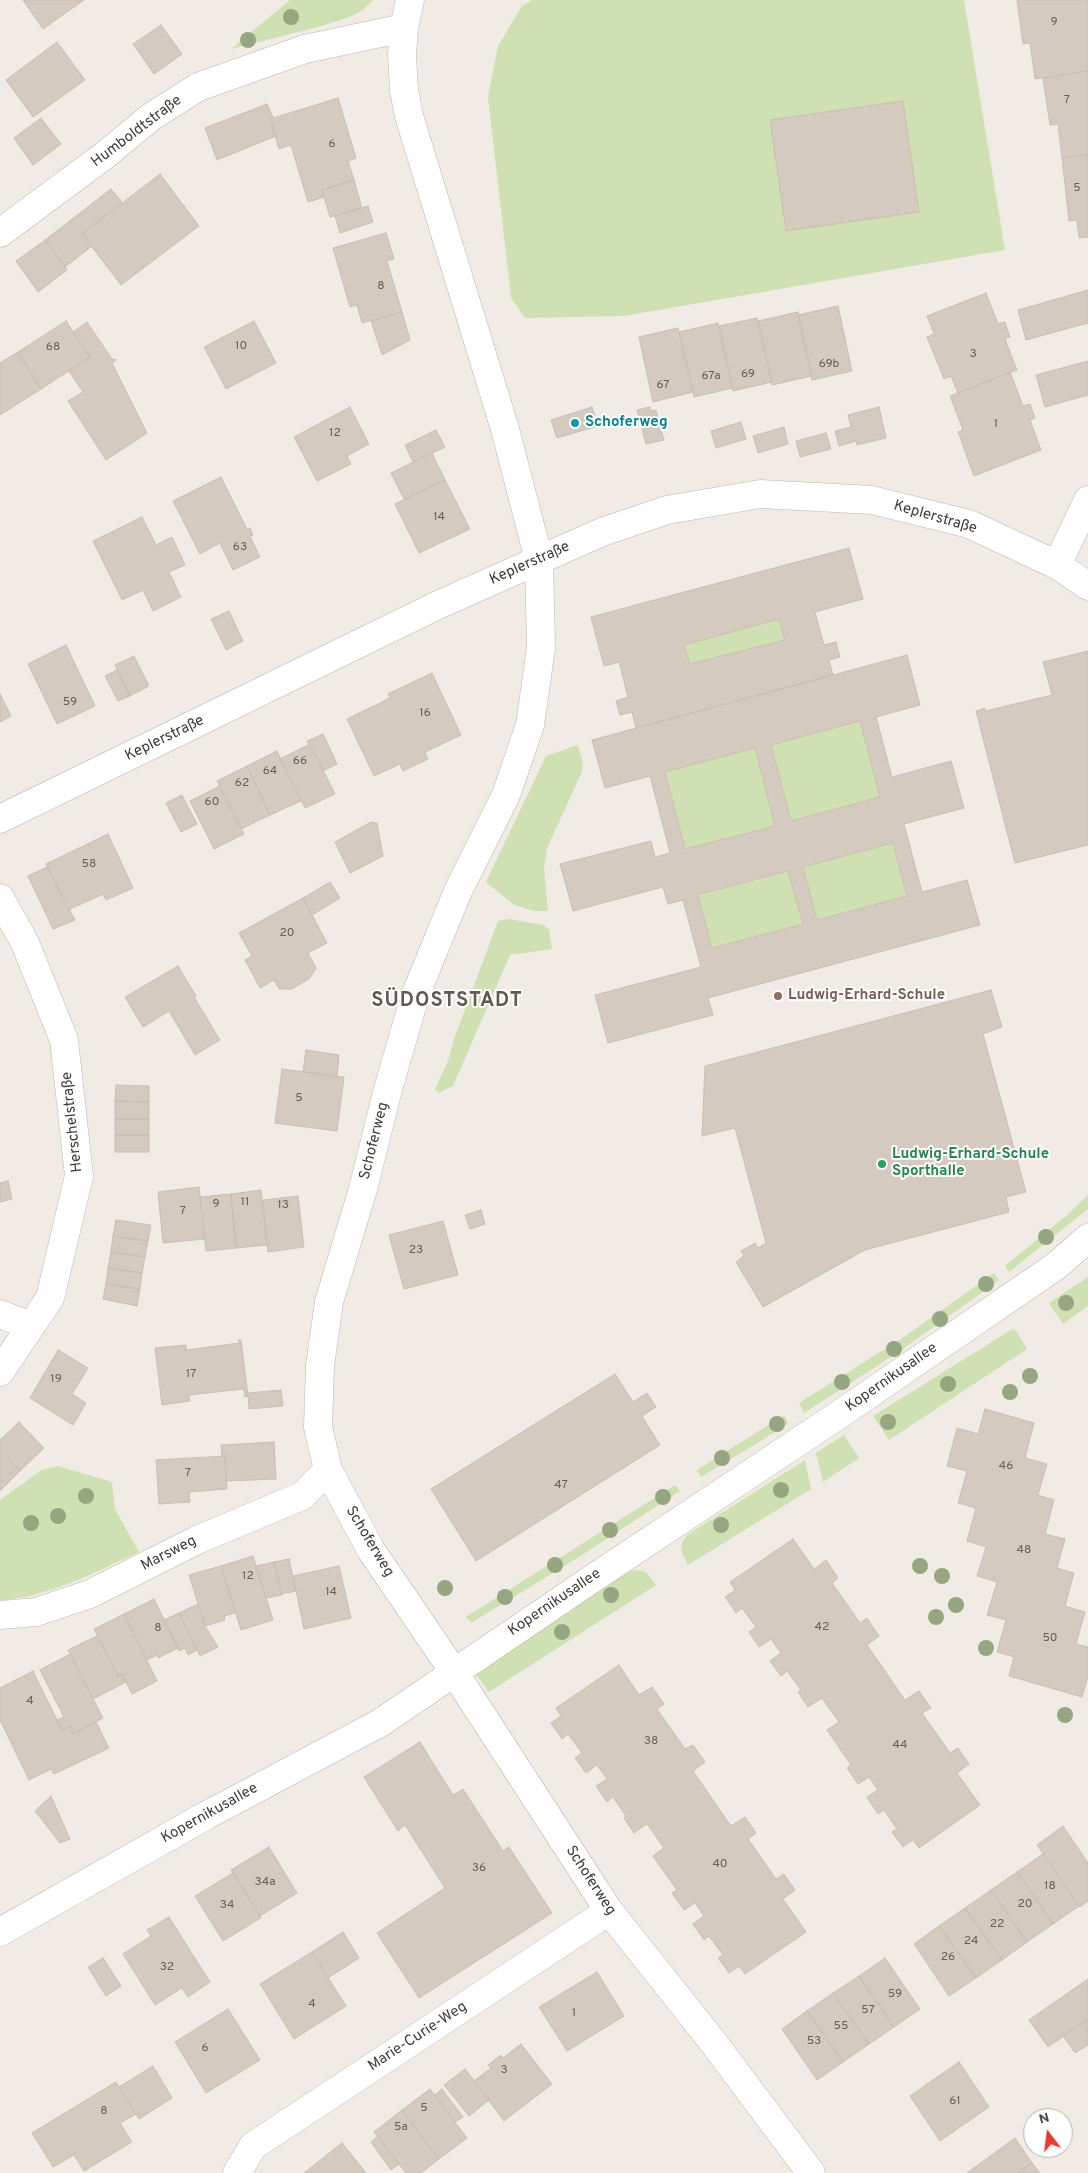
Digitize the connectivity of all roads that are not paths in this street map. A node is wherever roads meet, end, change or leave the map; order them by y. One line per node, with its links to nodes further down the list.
1 (410, 0): 2 (street, Schoferweg)
2 (404, 28): 3 (street, Humboldtstraße); 5 (street, Schoferweg)
3 (0, 233)
4 (1088, 500): 6 (street)
5 (539, 560): 6 (street, Keplerstraße); 8 (street, Keplerstraße); 14 (street, Schoferweg)
6 (1057, 565): 7 (street, Keplerstraße)
7 (1088, 586)
8 (0, 819)
9 (0, 898): 12 (street, Herschelstraße)
10 (1088, 1238): 16 (street, Kopernikusallee)
11 (0, 1314): 12 (street)
12 (31, 1326): 13 (street, Herschelstraße)
13 (0, 1372)
14 (328, 1470): 15 (street, Marsweg); 16 (street, Schoferweg)
15 (0, 1615)
16 (454, 1672): 17 (street, Schoferweg); 18 (street, Kopernikusallee)
17 (609, 1911): 19 (street, Marie-Curie-Weg); 20 (street, Schoferweg)
18 (0, 1932)
19 (236, 2173)
20 (811, 2173)

